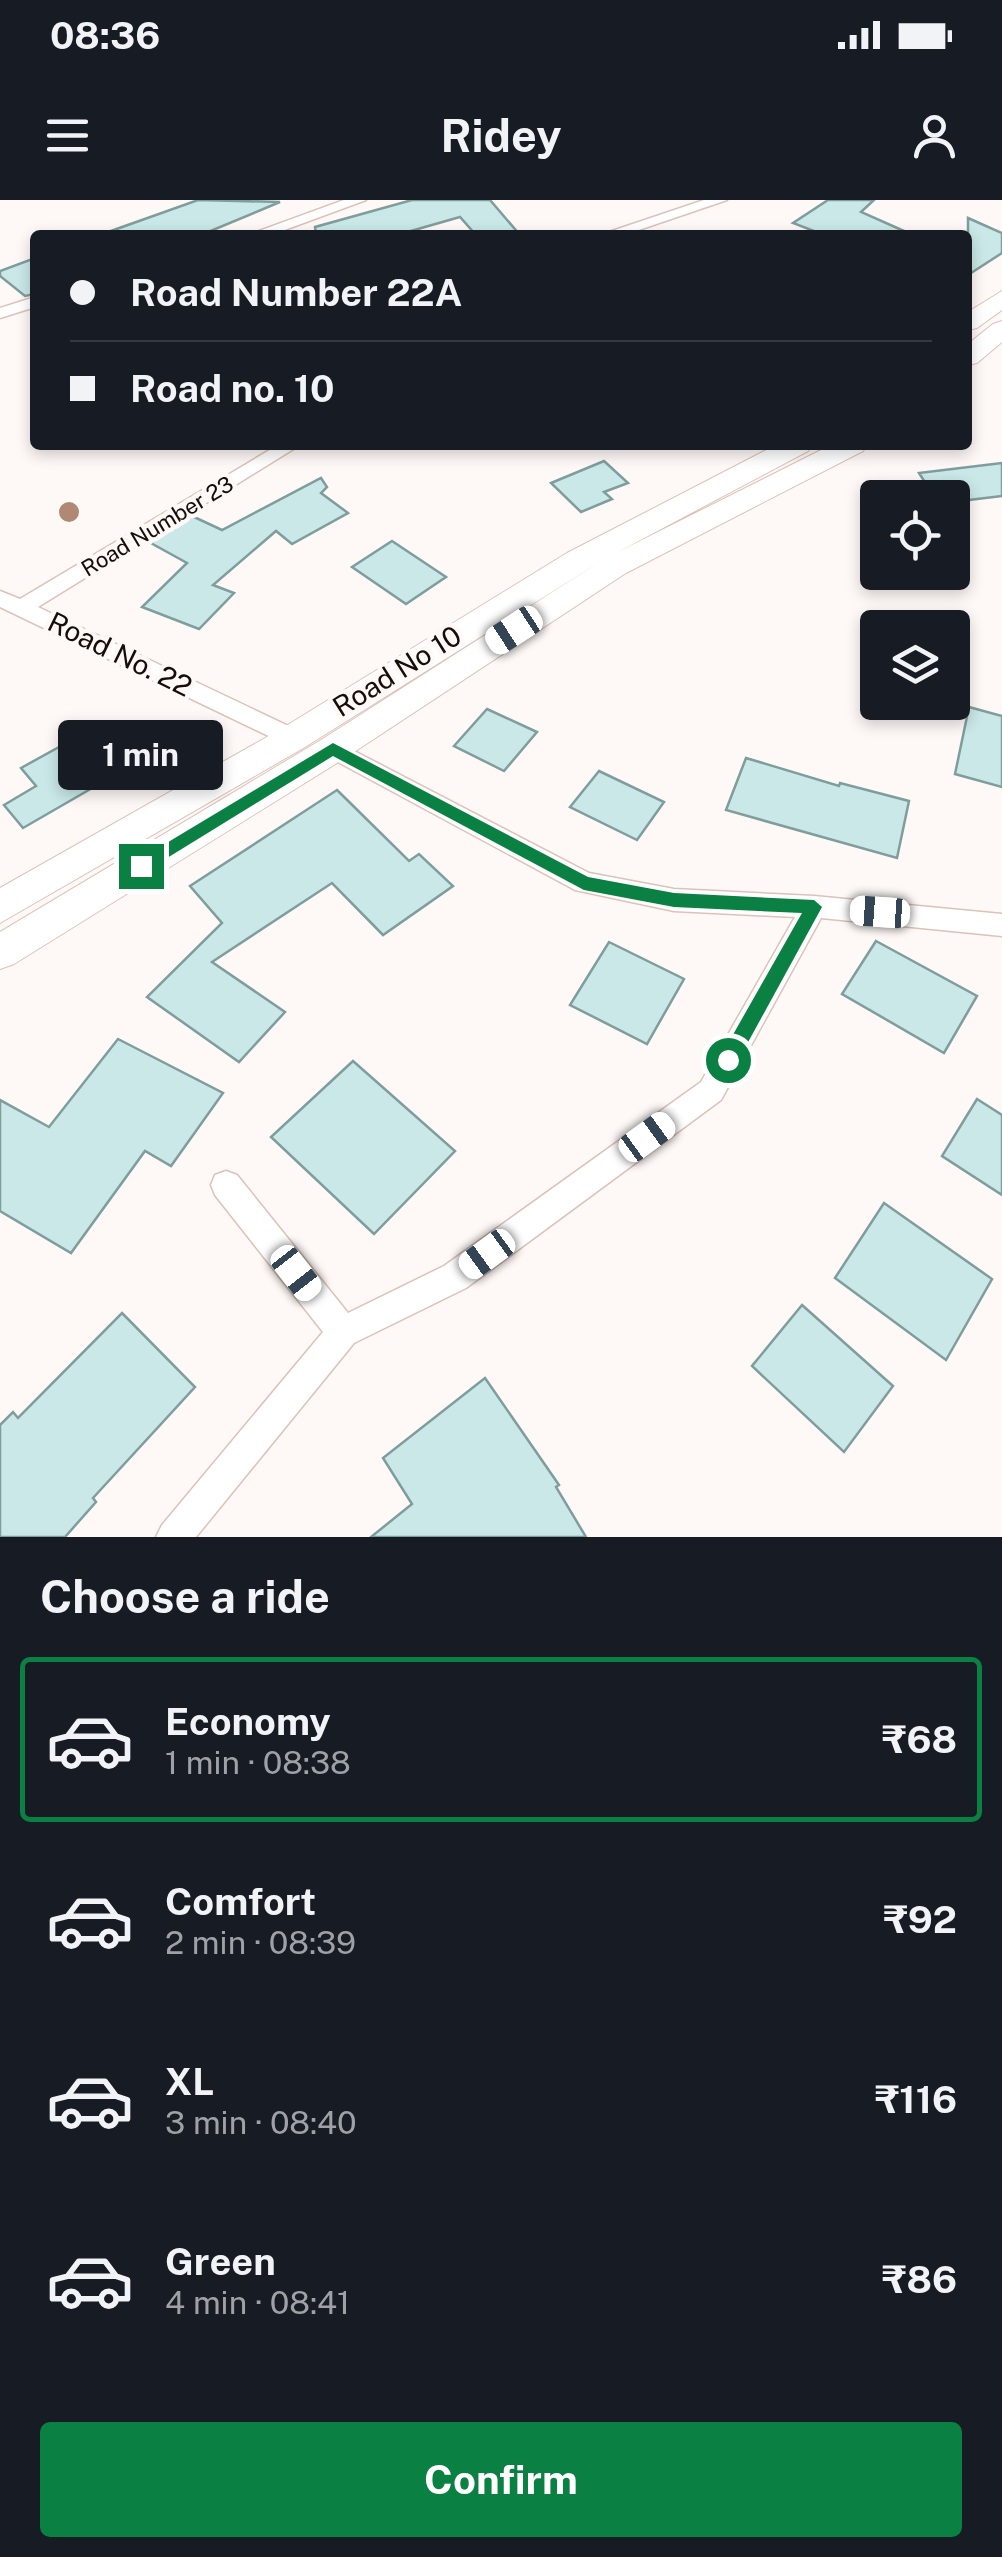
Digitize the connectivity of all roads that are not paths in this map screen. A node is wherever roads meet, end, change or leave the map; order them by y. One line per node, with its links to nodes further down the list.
1 (358, 200): 3 (street)
2 (720, 200): 6 (street)
3 (301, 221): 4 (street); 5 (street)
4 (272, 230)
5 (309, 230)
6 (624, 230)
7 (1002, 298): 10 (main road)
8 (30, 304): 9 (street)
9 (0, 313)
10 (972, 320)
11 (1002, 329): 12 (main road)
12 (972, 355)
13 (283, 450): 17 (street, Road Number 23)
14 (788, 450): 18 (main road, Road No 10)
15 (843, 450): 19 (main road)
16 (0, 598): 17 (street, Road No. 22)
17 (23, 607): 18 (street, Road No. 22)
18 (293, 738): 20 (main road, Road No 10)
19 (333, 749): 21 (street); 23 (main road)
20 (0, 906)
21 (814, 907): 22 (street); 25 (street)
22 (1002, 925)
23 (0, 952)
24 (226, 1185): 25 (street)
25 (343, 1332): 26 (street)
26 (174, 1537)

